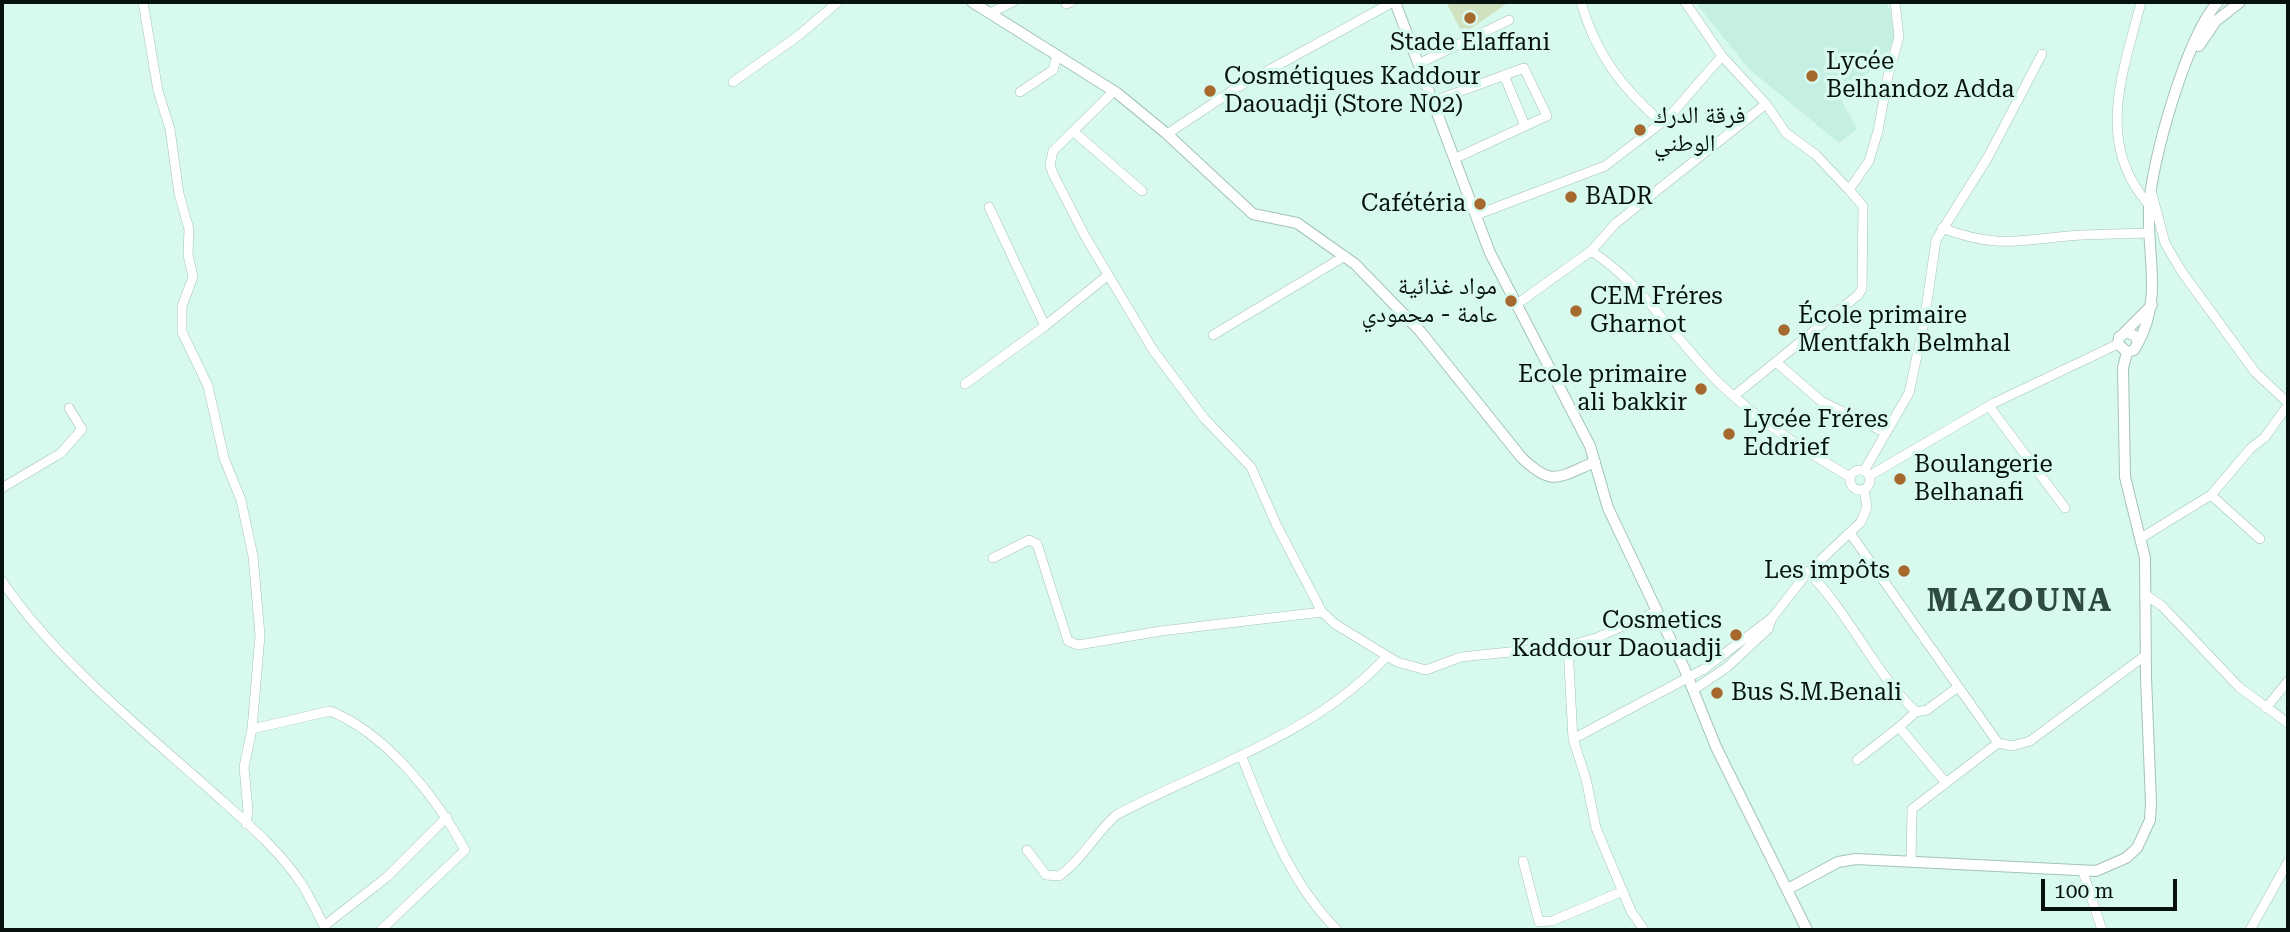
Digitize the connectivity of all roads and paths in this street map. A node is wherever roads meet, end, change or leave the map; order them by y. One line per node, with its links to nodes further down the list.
1 (143, 2): 84 (street)
2 (838, 2): 20 (street)
3 (972, 2): 12 (main road)
4 (1013, 2): 12 (street)
5 (1394, 2): 17 (main road); 28 (street)
6 (1581, 2): 25 (street)
7 (1685, 2): 16 (street)
8 (1895, 2): 30 (street)
9 (2141, 2): 33 (street)
10 (2218, 2): 18 (main road)
11 (2240, 2): 18 (main road)
12 (990, 13): 15 (main road)
13 (1509, 20): 17 (street)
14 (2042, 54): 36 (street)
15 (1057, 56): 21 (main road); 22 (street)
16 (1722, 56): 24 (street); 25 (street)
17 (1420, 63): 23 (main road)
18 (2186, 66): 32 (main road)
19 (1504, 75): 23 (street); 26 (street); 26 (street)
20 (733, 82)
21 (1114, 91): 27 (street); 28 (main road)
22 (1020, 92)
23 (1434, 101): 29 (main road)
24 (1766, 104): 30 (street); 38 (street)
25 (1661, 122): 35 (street)
26 (1525, 126): 29 (street)
27 (1073, 131): 31 (street); 40 (street)
28 (1167, 134): 39 (main road)
29 (1455, 158): 35 (main road)
30 (1849, 190): 49 (street)
31 (1142, 191)
32 (2151, 192): 33 (main road); 52 (street)
33 (2149, 205): 37 (main road)
34 (989, 207): 43 (street)
35 (1476, 215): 41 (main road)
36 (1942, 228): 37 (street); 55 (street)
37 (2149, 233): 42 (main road)
38 (1591, 251): 41 (street); 51 (street)
39 (1345, 256): 45 (street); 56 (main road)
40 (1107, 276): 43 (street); 71 (street)
41 (1517, 304): 56 (main road)
42 (2152, 305): 44 (main road); 47 (main road)
43 (1045, 326): 50 (street)
44 (2124, 333): 46 (main road); 47 (main road)
45 (1213, 335)
46 (2118, 344): 48 (main road); 53 (street)
47 (2137, 345): 48 (main road)
48 (2127, 352): 64 (main road)
49 (1776, 362): 51 (street); 55 (street)
50 (965, 384)
51 (1734, 396): 58 (street)
52 (2288, 404): 61 (street)
53 (1989, 406): 57 (street); 62 (street)
54 (69, 408): 59 (street)
55 (1886, 433): 57 (street)
56 (1595, 462): 70 (main road)
57 (1867, 473): 58 (street); 60 (street)
58 (1850, 477): 60 (street)
59 (2, 488)
60 (1864, 490): 63 (street)
61 (2211, 495): 64 (street); 65 (street)
62 (2065, 508)
63 (1850, 533): 67 (street); 78 (street)
64 (2141, 537): 69 (main road)
65 (2260, 539)
66 (993, 558): 71 (street)
67 (1808, 572): 72 (street); 81 (street)
68 (2, 581): 91 (street)
69 (2146, 595): 74 (main road); 80 (street)
70 (1657, 611): 73 (street); 76 (main road)
71 (1322, 612): 75 (street)
72 (1772, 618): 76 (street); 79 (street)
73 (1568, 646): 75 (street); 85 (street)
74 (2146, 655): 86 (street); 96 (main road)
75 (1387, 656): 87 (street)
76 (1688, 677): 79 (main road); 85 (street)
77 (2288, 681): 80 (street)
78 (1958, 687): 81 (street); 86 (street)
79 (1693, 690): 97 (main road)
80 (2266, 708): 82 (street)
81 (1916, 712): 83 (street)
82 (2288, 723)
83 (1899, 727): 88 (street); 89 (street)
84 (252, 729): 90 (street); 91 (street)
85 (1573, 739): 98 (street)
86 (1998, 743): 89 (street)
87 (1241, 755): 92 (street); 101 (street)
88 (1857, 760)
89 (1947, 783): 94 (street)
90 (447, 817): 99 (street); 100 (street)
91 (246, 824): 99 (street)
92 (1027, 850)
93 (1523, 861): 98 (street)
94 (1911, 861): 96 (main road); 97 (main road)
95 (2288, 862): 105 (street)
96 (2083, 872): 104 (street)
97 (1788, 889): 103 (main road)
98 (1623, 891): 102 (street)
99 (325, 928)
100 (382, 930)
101 (1337, 930)
102 (1644, 930)
103 (1807, 930)
104 (2102, 930)
105 (2250, 930)

